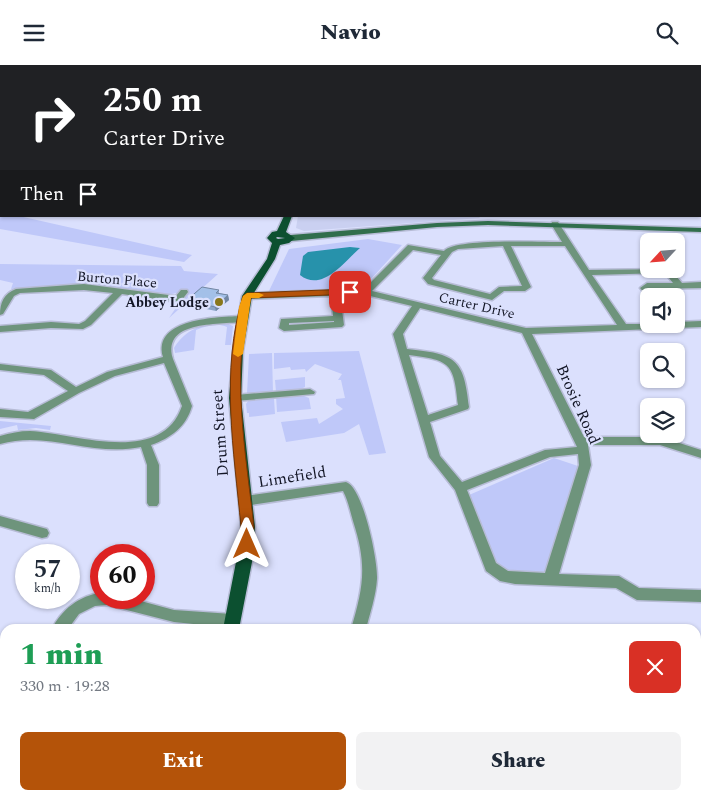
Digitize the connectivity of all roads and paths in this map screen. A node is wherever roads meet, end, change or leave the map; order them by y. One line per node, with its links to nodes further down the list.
1 (288, 217): 4 (main road, Drum Street)
2 (555, 224): 3 (street); 5 (street); 7 (street)
3 (701, 230)
4 (278, 237): 5 (main road); 17 (main road, Drum Street)
5 (291, 239)
6 (506, 244): 7 (street); 8 (street); 8 (street)
7 (567, 245): 9 (street)
8 (445, 254): 16 (street)
9 (586, 273): 11 (street); 25 (street)
10 (701, 285): 11 (street)
11 (680, 286): 12 (street)
12 (644, 288)
13 (119, 291): 14 (street, Burton Place); 19 (street, Burton Place); 26 (street)
14 (184, 292)
15 (335, 292): 16 (street, Carter Drive); 17 (street, Carter Drive); 20 (street)
16 (366, 292): 18 (street, Carter Drive)
17 (247, 296): 21 (main road, Drum Street)
18 (418, 305): 27 (street, Carter Drive); 28 (street)
19 (2, 307)
20 (338, 318): 20 (street)
21 (243, 319): 29 (street); 33 (main road, Drum Street)
22 (685, 324): 23 (street, Carter Drive)
23 (701, 324)
24 (640, 325): 25 (street, Carter Drive)
25 (623, 326): 27 (street, Carter Drive)
26 (0, 329)
27 (526, 331): 38 (street, Brosie Road)
28 (404, 352): 35 (street); 35 (street)
29 (168, 359): 31 (street); 37 (street)
30 (0, 367): 31 (street)
31 (75, 391): 34 (street)
32 (310, 392): 33 (street)
33 (235, 398): 41 (main road, Drum Street)
34 (0, 413)
35 (425, 420): 40 (street)
36 (0, 440): 37 (street)
37 (145, 443): 42 (street)
38 (582, 445): 39 (street); 40 (street); 45 (street, Brosie Road)
39 (700, 455)
40 (460, 488): 45 (street)
41 (245, 501): 49 (main road, Drum Street); 50 (street, Limefield)
42 (153, 503)
43 (0, 521): 44 (street)
44 (42, 533)
45 (550, 579): 46 (street)
46 (701, 596)
47 (63, 624): 48 (street)
48 (226, 624)
49 (232, 624)
50 (360, 624)

